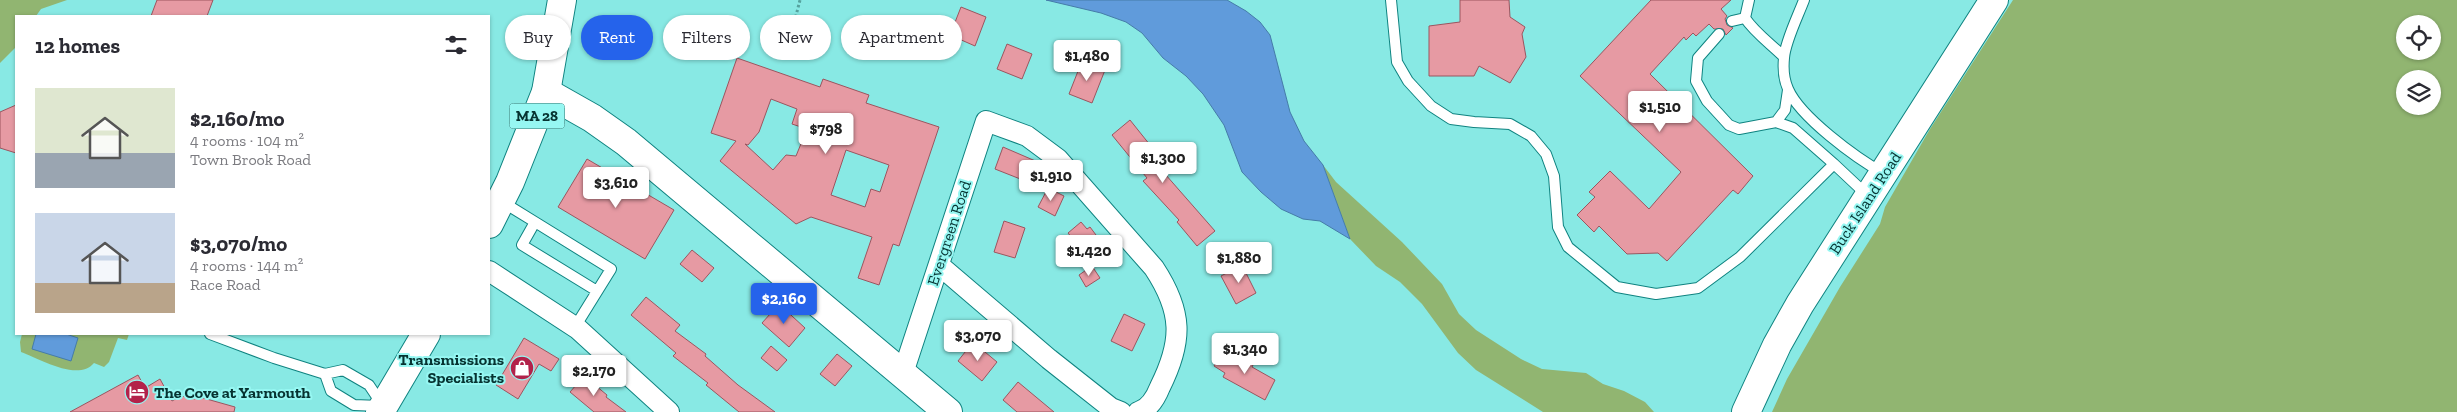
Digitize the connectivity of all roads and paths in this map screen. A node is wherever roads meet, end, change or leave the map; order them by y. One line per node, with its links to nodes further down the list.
1 (562, 0): 13 (main road, MA 28)
2 (800, 0): 7 (path)
3 (1391, 0): 15 (lane)
4 (1749, 0): 8 (lane)
5 (1804, 0): 11 (lane)
6 (1994, 0): 16 (main road, Buck Island Road)
7 (796, 15)
8 (1745, 18): 9 (lane); 11 (lane)
9 (1732, 21)
10 (1719, 34): 14 (lane)
11 (1784, 57): 12 (lane)
12 (1788, 90): 14 (lane); 16 (lane)
13 (546, 92): 18 (main road, MA 28); 26 (main road)
14 (1776, 122): 15 (lane)
15 (1834, 164): 17 (lane)
16 (1884, 174): 17 (main road, Buck Island Road)
17 (1868, 196): 33 (main road, Buck Island Road)
18 (495, 212): 19 (lane)
19 (535, 222): 22 (lane); 22 (lane)
20 (939, 265): 26 (street, Evergreen Road); 31 (street); 32 (street, Evergreen Road)
21 (490, 272): 23 (street)
22 (597, 291): 23 (lane)
23 (575, 327): 29 (street)
24 (213, 335): 27 (lane)
25 (425, 335): 28 (main road)
26 (903, 373): 30 (main road)
27 (326, 374): 28 (lane); 28 (lane)
28 (385, 410)
29 (669, 412)
30 (948, 412)
31 (1121, 412)
32 (1138, 412)
33 (1746, 412)

